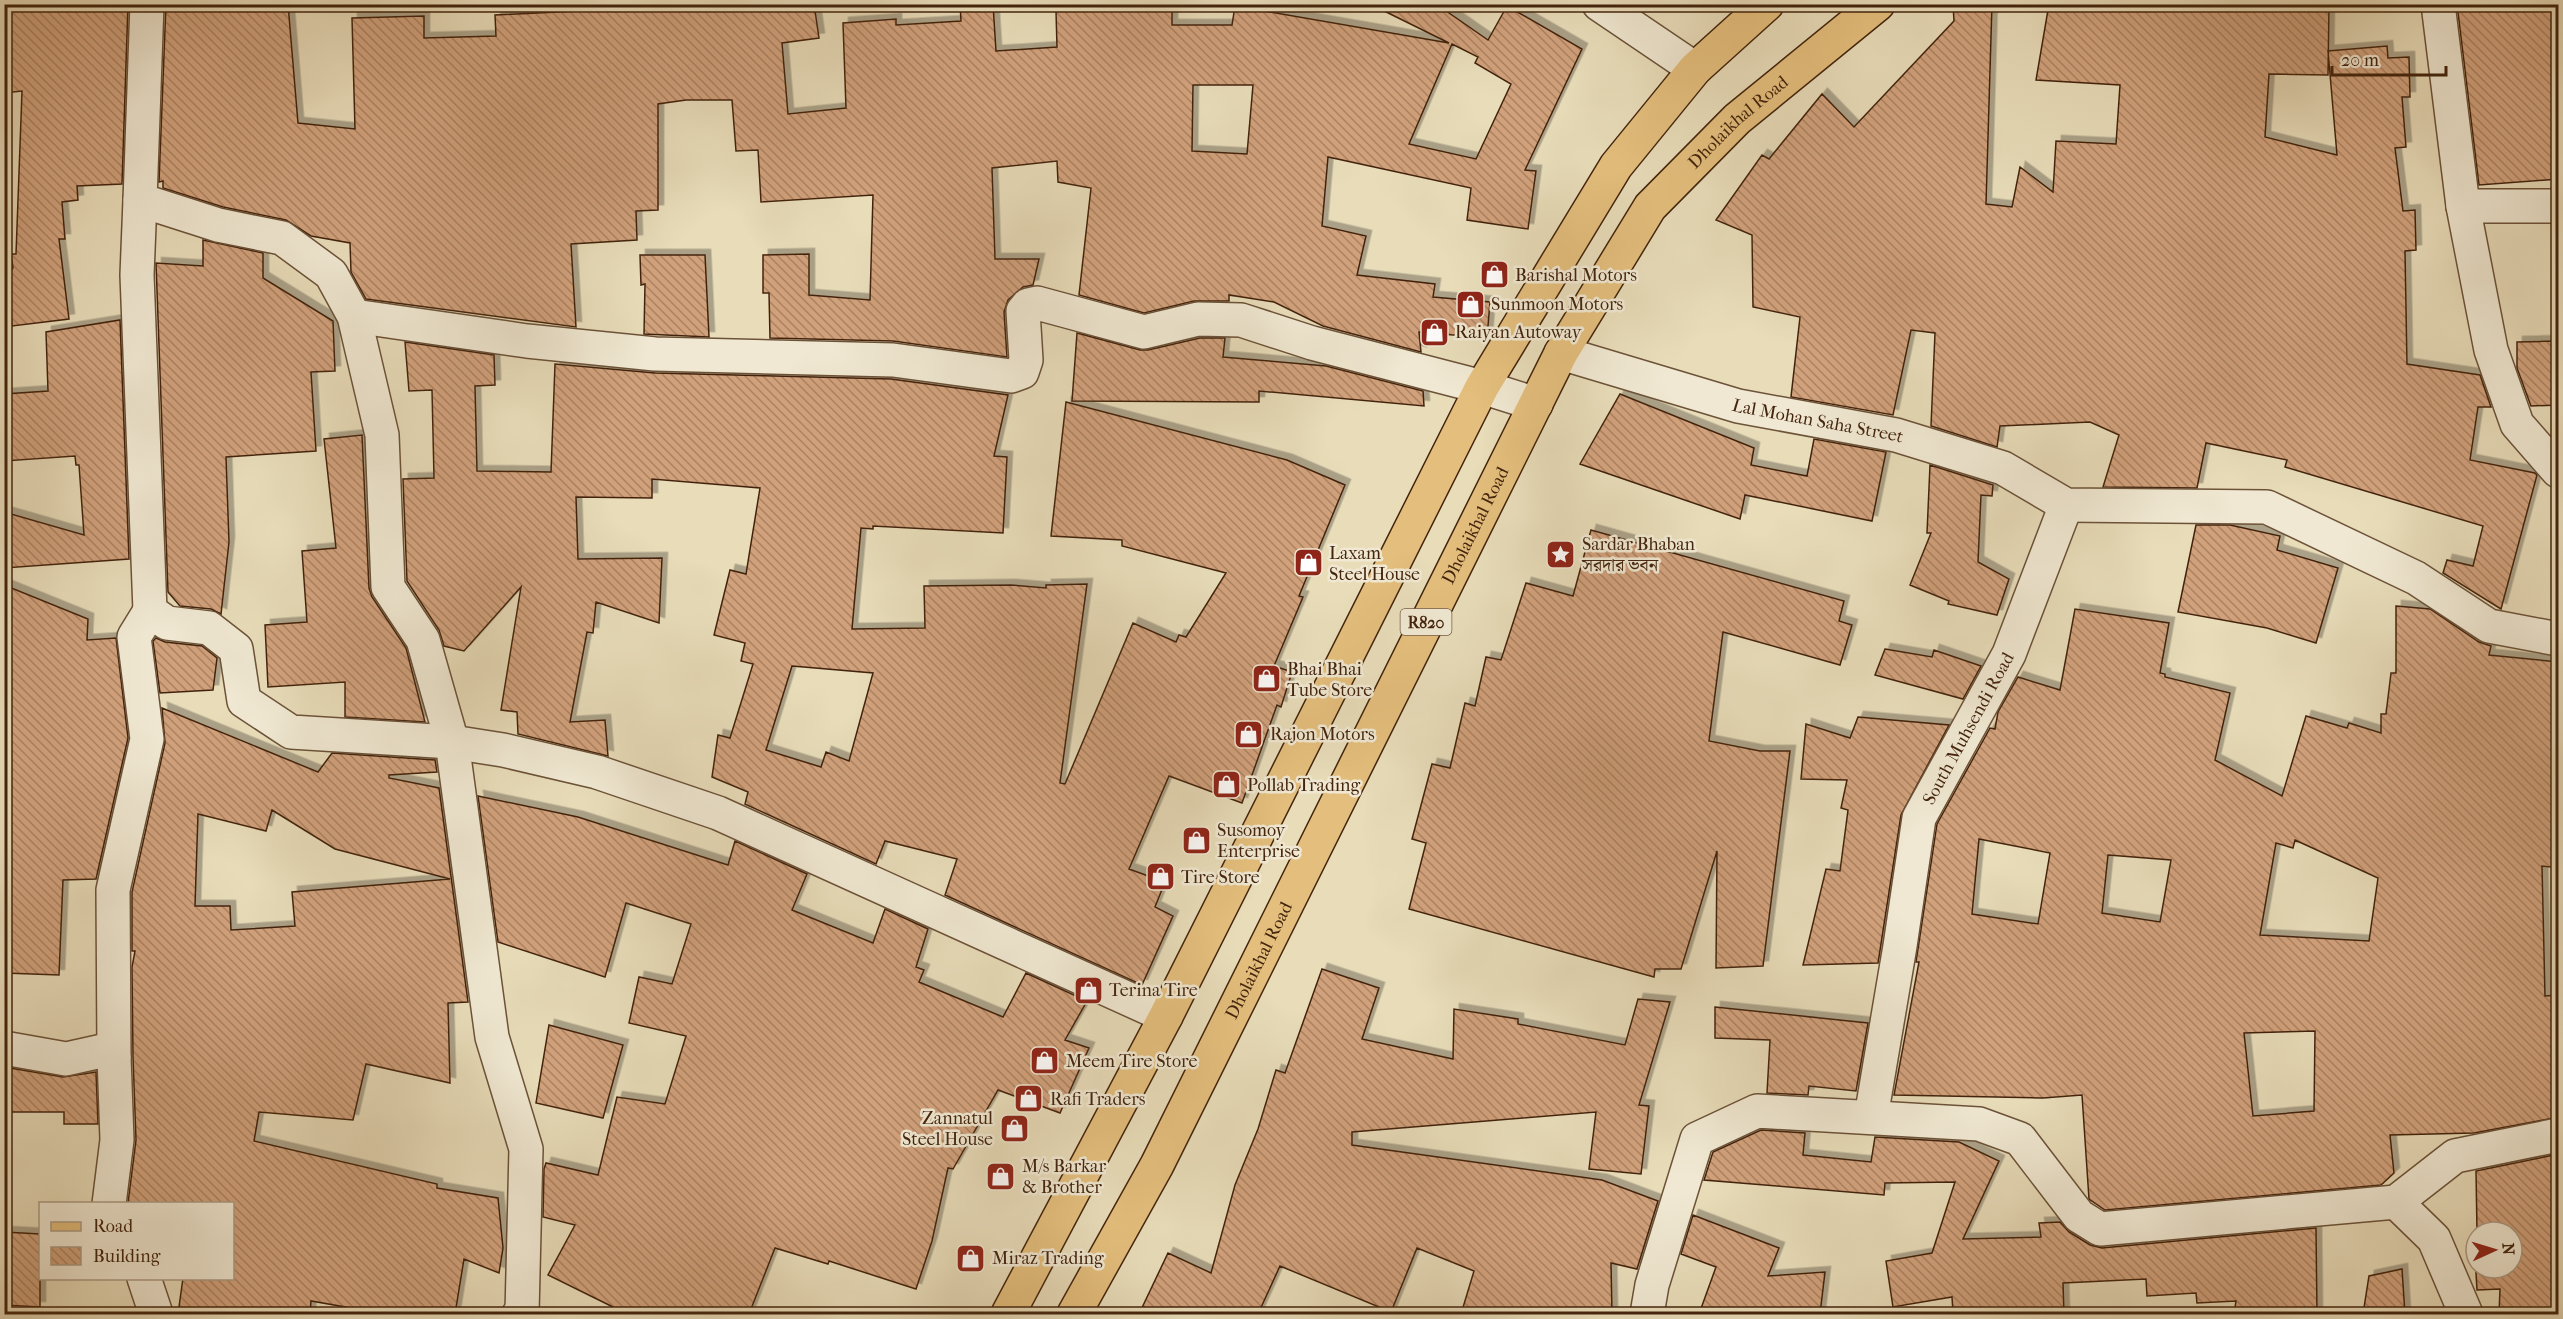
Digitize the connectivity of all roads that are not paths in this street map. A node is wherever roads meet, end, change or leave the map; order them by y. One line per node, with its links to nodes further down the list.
1 (147, 4): 7 (street)
2 (1599, 4): 6 (street)
3 (1878, 4): 11 (main road, Dholaikhal Road / R820)
4 (2438, 4): 8 (street)
5 (1765, 5): 6 (main road)
6 (1695, 69): 12 (main road)
7 (141, 200): 10 (street); 16 (street)
8 (2463, 206): 9 (street); 14 (street)
9 (2559, 206)
10 (354, 316): 12 (street); 18 (street)
11 (1561, 353): 13 (main road, Dholaikhal Road / R820); 15 (street, Lal Mohan Saha Street)
12 (1482, 387): 13 (street); 19 (main road)
13 (1536, 404): 30 (main road, Dholaikhal Road / R820)
14 (2559, 471)
15 (2066, 505): 17 (street); 22 (street, South Muhsendi Road)
16 (150, 611): 18 (street); 21 (street)
17 (2559, 639)
18 (452, 742): 19 (street); 28 (street)
19 (1166, 1016): 29 (main road)
20 (4, 1048): 21 (street)
21 (114, 1057): 24 (street)
22 (1870, 1117): 25 (street); 31 (street)
23 (2559, 1134): 25 (street)
24 (109, 1202)
25 (2397, 1202): 32 (street)
26 (145, 1280): 27 (street)
27 (156, 1314)
28 (522, 1314)
29 (1008, 1314)
30 (1074, 1314)
31 (1647, 1314)
32 (2466, 1314)

